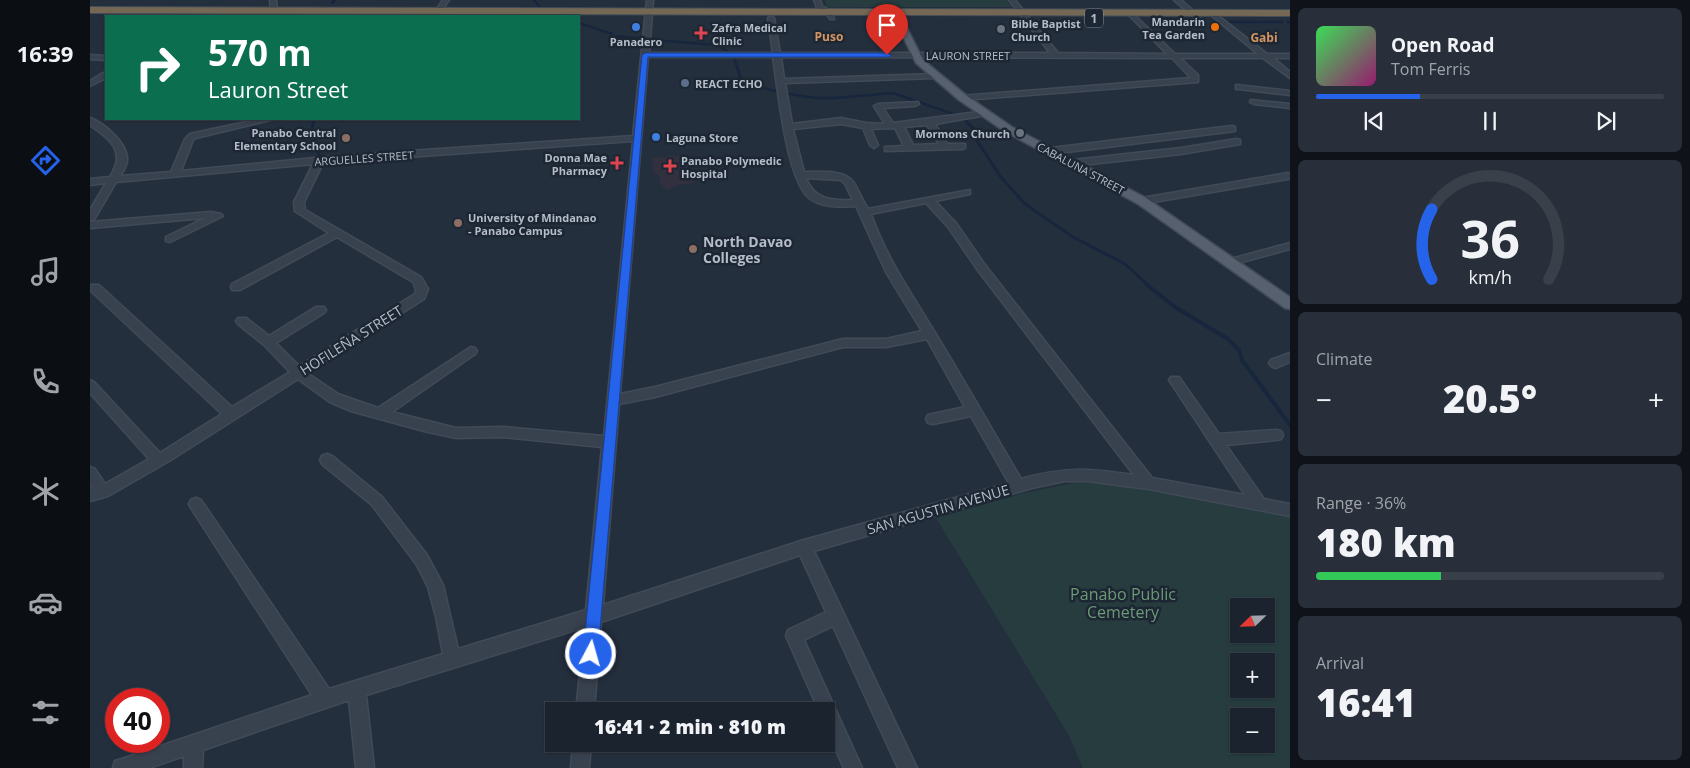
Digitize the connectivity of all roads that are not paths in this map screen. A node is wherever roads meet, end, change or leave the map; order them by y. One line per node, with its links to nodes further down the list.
1 (273, 0): 12 (street)
2 (446, 0): 13 (street)
3 (650, 0): 15 (street)
4 (817, 0): 16 (street)
5 (1012, 0): 18 (street)
6 (1177, 0): 20 (street)
7 (90, 10): 8 (highway, 1)
8 (212, 10): 11 (highway, 1); 12 (highway, 1)
9 (1290, 13): 21 (highway, 1)
10 (90, 14): 11 (highway, 1)
11 (172, 14): 14 (highway, 1)
12 (271, 14): 13 (highway, 1)
13 (437, 14): 15 (highway, 1)
14 (180, 15)
15 (649, 15): 16 (highway, 1); 24 (highway, 1); 25 (highway, 1); 27 (street)
16 (831, 15): 17 (highway, 1); 25 (highway, 1)
17 (896, 15): 18 (highway, 1); 29 (main road, CABALUNA STREET)
18 (1024, 15): 19 (highway, 1); 30 (street)
19 (1132, 15): 20 (highway, 1); 31 (street)
20 (1195, 16): 21 (highway, 1)
21 (1214, 16): 26 (highway, 1); 32 (street)
22 (90, 18): 23 (highway)
23 (105, 18)
24 (580, 18)
25 (771, 18): 28 (street)
26 (1290, 18)
27 (645, 55): 28 (street, LAURON STREET); 55 (street)
28 (778, 55): 29 (street, LAURON STREET); 39 (street)
29 (915, 55): 30 (street, LAURON STREET); 38 (main road, CABALUNA STREET)
30 (1055, 55): 31 (street, LAURON STREET)
31 (1173, 56): 32 (street, LAURON STREET); 43 (street)
32 (1266, 56): 33 (street, LAURON STREET); 36 (street)
33 (1290, 56)
34 (90, 58): 35 (street)
35 (105, 58)
36 (1288, 74)
37 (105, 76): 40 (street)
38 (935, 76): 39 (street); 43 (main road, CABALUNA STREET)
39 (780, 81): 53 (street)
40 (90, 84)
41 (1239, 87): 42 (street)
42 (1290, 93)
43 (963, 98): 47 (main road, CABALUNA STREET)
44 (1254, 102): 46 (street)
45 (915, 104): 52 (street)
46 (1290, 106)
47 (983, 113): 50 (street); 62 (main road, CABALUNA STREET)
48 (266, 120): 65 (street)
49 (90, 121): 68 (street)
50 (929, 122): 52 (street); 58 (street)
51 (866, 126): 52 (street); 53 (street); 57 (street)
52 (894, 126): 60 (street)
53 (788, 127): 66 (street)
54 (1232, 129): 62 (street)
55 (638, 138): 63 (street, ARGUELLES STREET); 93 (street)
56 (1236, 142): 64 (street)
57 (874, 145)
58 (944, 146): 59 (street); 60 (street)
59 (962, 146)
60 (910, 148): 61 (street)
61 (888, 149)
62 (1050, 152): 64 (main road, CABALUNA STREET)
63 (319, 161): 65 (street, ARGUELLES STREET); 76 (street, HOFILEÑA STREET)
64 (1073, 163): 72 (main road, CABALUNA STREET)
65 (175, 174): 68 (street, ARGUELLES STREET)
66 (800, 175): 73 (street); 73 (street)
67 (1288, 176): 72 (street)
68 (113, 180): 69 (street, ARGUELLES STREET); 74 (street)
69 (90, 182)
70 (967, 192): 71 (street)
71 (928, 200): 73 (street); 104 (street)
72 (1142, 202): 79 (main road, CABALUNA STREET)
73 (862, 208): 85 (street)
74 (90, 218)
75 (90, 225): 77 (street)
76 (336, 233): 80 (street); 90 (street, HOFILEÑA STREET)
77 (170, 239)
78 (1290, 246): 79 (street)
79 (1231, 262): 82 (main road, CABALUNA STREET)
80 (236, 287)
81 (95, 288): 96 (street)
82 (1290, 304)
83 (320, 310): 86 (street)
84 (242, 321): 86 (street)
85 (930, 334): 93 (street); 94 (street)
86 (268, 342): 90 (street)
87 (472, 351): 95 (street)
88 (1290, 358): 89 (street)
89 (1275, 363)
90 (298, 373): 95 (street); 96 (street, HOFILEÑA STREET)
91 (1175, 380): 99 (street)
92 (90, 385): 101 (street)
93 (614, 400): 100 (street)
94 (973, 410): 97 (street); 105 (street)
95 (380, 413): 100 (street)
96 (232, 415): 101 (street, HOFILEÑA STREET)
97 (933, 419)
98 (1276, 435): 99 (street)
99 (1216, 440): 108 (street)
100 (610, 442): 111 (street)
101 (158, 460): 106 (street, HOFILEÑA STREET)
102 (327, 460): 113 (street)
103 (90, 473): 106 (street)
104 (1148, 483): 105 (street, SAN AGUSTIN AVENUE); 108 (street, SAN AGUSTIN AVENUE)
105 (1018, 486): 110 (street, SAN AGUSTIN AVENUE)
106 (97, 493)
107 (196, 504): 115 (street)
108 (1260, 505): 109 (street, SAN AGUSTIN AVENUE)
109 (1290, 510)
110 (804, 546): 111 (street, SAN AGUSTIN AVENUE); 112 (street)
111 (594, 616): 113 (street, SAN AGUSTIN AVENUE); 116 (street)
112 (836, 616): 123 (street); 124 (street)
113 (452, 660): 114 (street, SAN AGUSTIN AVENUE)
114 (357, 690): 115 (street, SAN AGUSTIN AVENUE); 121 (street)
115 (325, 700): 117 (street, SAN AGUSTIN AVENUE)
116 (586, 702)
117 (194, 744): 119 (street, SAN AGUSTIN AVENUE); 120 (street)
118 (581, 752): 122 (street)
119 (122, 768)
120 (193, 768)
121 (365, 768)
122 (580, 768)
123 (853, 768)
124 (908, 768)

